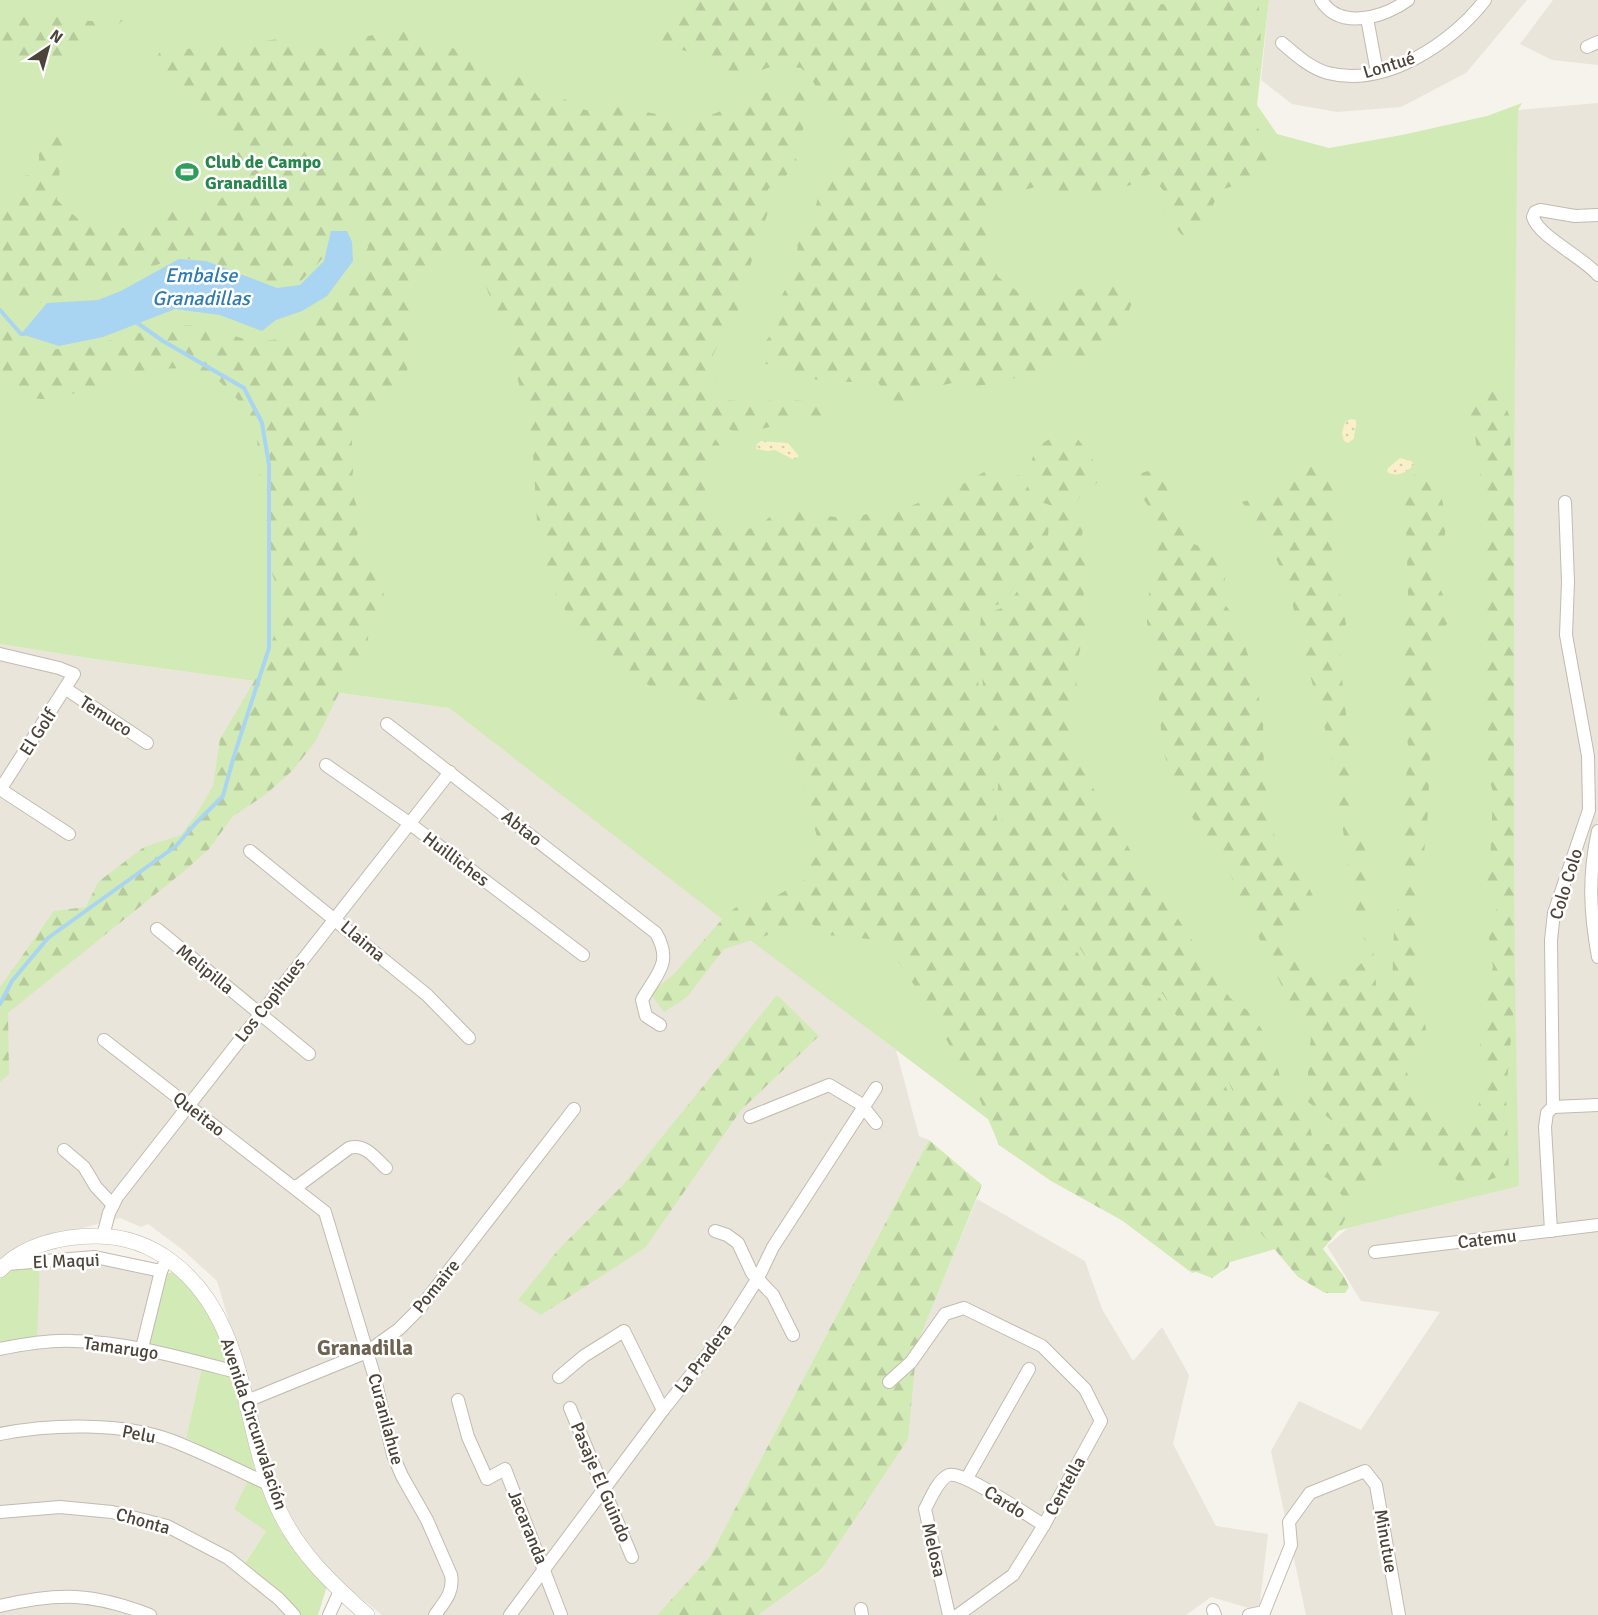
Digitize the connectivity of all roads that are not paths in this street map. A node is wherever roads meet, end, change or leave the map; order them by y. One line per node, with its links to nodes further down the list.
1 (1321, 0): 4 (street)
2 (1408, 0): 4 (street)
3 (1485, 0): 6 (street, Lontué)
4 (1367, 18): 6 (street)
5 (1282, 43): 6 (street, Lontué)
6 (1377, 72)
7 (1598, 215): 8 (street)
8 (1598, 275)
9 (1564, 502): 34 (street, Colo Colo)
10 (0, 654): 11 (street, El Golf)
11 (66, 689): 13 (street, Temuco); 16 (street, El Golf)
12 (387, 724): 15 (street, Abtao)
13 (147, 743)
14 (326, 765): 17 (street, Huilliches)
15 (450, 772): 17 (street, Los Copihues); 26 (street, Abtao)
16 (0, 789): 19 (street)
17 (409, 823): 21 (street, Los Copihues); 23 (street, Huilliches)
18 (1598, 831): 24 (street, Colo Colo)
19 (69, 834)
20 (250, 851): 21 (street, Llaima)
21 (335, 918): 25 (street, Los Copihues); 27 (street, Llaima)
22 (157, 929): 25 (street, Melipilla)
23 (583, 956)
24 (1598, 957)
25 (260, 1013): 29 (street, Melipilla); 31 (street, Los Copihues)
26 (660, 1025)
27 (469, 1038)
28 (105, 1040): 31 (street, Queitao)
29 (309, 1054)
30 (876, 1088): 33 (street, La Pradera)
31 (188, 1105): 40 (street, Queitao); 41 (street, Los Copihues)
32 (1598, 1105): 34 (street)
33 (863, 1106): 36 (street); 37 (street); 50 (street, La Pradera)
34 (1553, 1107): 45 (street, Colo Colo)
35 (574, 1109): 54 (street, Pomaire)
36 (750, 1117)
37 (876, 1123)
38 (64, 1149): 41 (street)
39 (386, 1168): 40 (street)
40 (294, 1187): 42 (street, Queitao)
41 (113, 1205): 46 (street, Los Copihues)
42 (325, 1212): 54 (street, Curanilahue)
43 (1598, 1225): 45 (street, Catemu)
44 (715, 1231): 50 (street)
45 (1551, 1231): 47 (street, Catemu)
46 (104, 1236): 48 (street, Avenida Circunvalación); 49 (street, Avenida Circunvalación)
47 (1375, 1252)
48 (164, 1265): 49 (street, El Maqui); 52 (street); 56 (street, Avenida Circunvalación)
49 (3, 1267)
50 (758, 1278): 51 (street); 62 (street, La Pradera)
51 (793, 1335)
52 (142, 1348): 53 (street, Tamarugo); 56 (street, Tamarugo)
53 (0, 1349)
54 (367, 1352): 60 (street, Pomaire); 78 (street, Curanilahue)
55 (1029, 1369): 64 (street)
56 (240, 1373): 60 (street, Avenida Circunvalación)
57 (559, 1377): 62 (street)
58 (889, 1382): 68 (street, Centella)
59 (458, 1400): 70 (street, Jacaranda)
60 (247, 1401): 65 (street, Avenida Circunvalación)
61 (570, 1408): 66 (street, Pasaje El Guindo)
62 (663, 1410): 66 (street, La Pradera)
63 (0, 1434): 65 (street, Pelu)
64 (967, 1478): 68 (street, Cardo); 81 (street, Melosa)
65 (270, 1485): 71 (street, Avenida Circunvalación)
66 (604, 1490): 69 (street, Pasaje El Guindo); 70 (street, La Pradera)
67 (0, 1512): 75 (street, Chonta)
68 (1044, 1525): 82 (street, Centella)
69 (633, 1557)
70 (545, 1570): 79 (street, La Pradera); 80 (street, Jacaranda)
71 (340, 1591): 76 (street); 77 (street, Avenida Circunvalación)
72 (0, 1606): 73 (street)
73 (15, 1609): 74 (street)
74 (150, 1615)
75 (294, 1615)
76 (329, 1615)
77 (368, 1615)
78 (435, 1615)
79 (510, 1615)
80 (561, 1615)
81 (950, 1615)
82 (958, 1615)
83 (1249, 1615): 84 (street, Minutue)
84 (1399, 1615)

